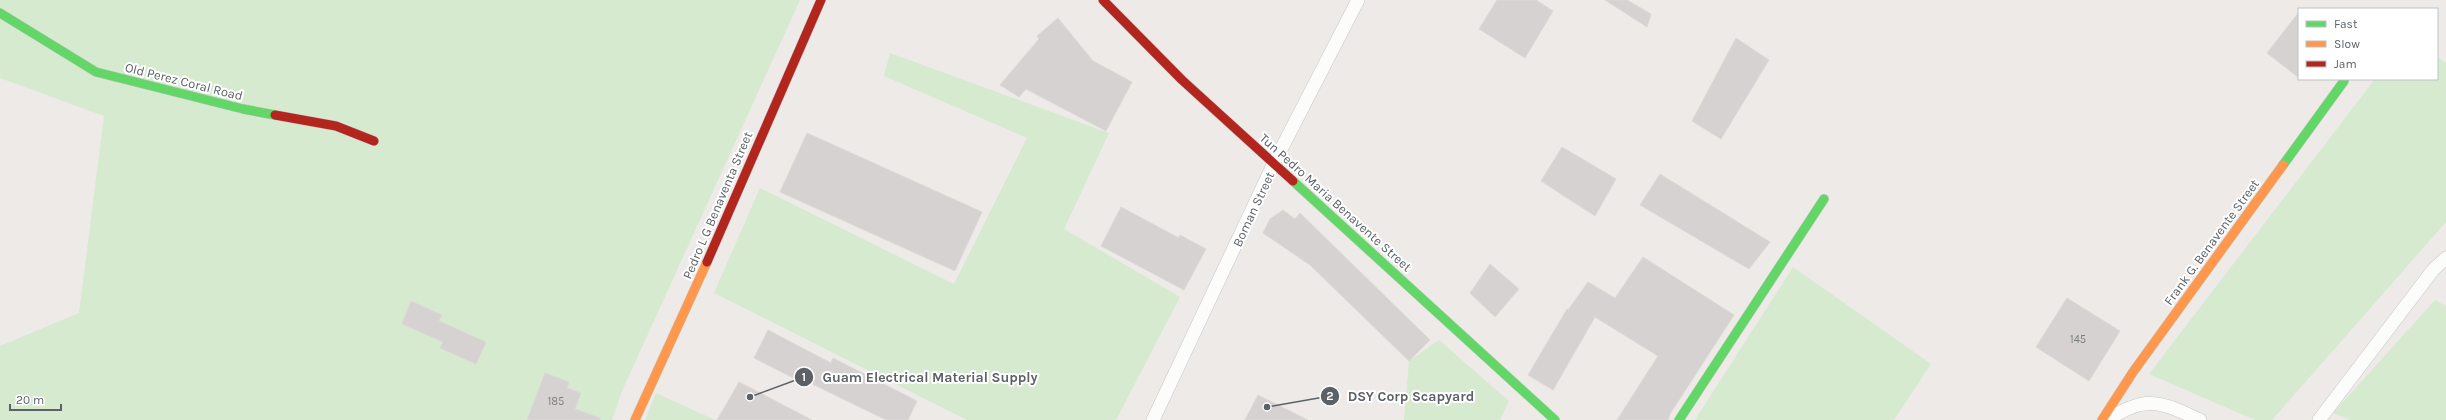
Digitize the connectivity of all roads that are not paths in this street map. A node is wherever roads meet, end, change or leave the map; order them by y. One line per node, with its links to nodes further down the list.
1 (821, 0): 10 (street, Pedro L G Benaventa Street)
2 (1103, 0): 7 (street, Tun Pedro Maria Benavente Street)
3 (1358, 0): 7 (street, Boman Street)
4 (0, 13): 6 (street, Old Perez Coral Road)
5 (2344, 80): 14 (street, Frank G. Benavente Street)
6 (374, 141)
7 (1274, 163): 11 (street, Boman Street); 12 (street, Tun Pedro Maria Benavente Street)
8 (1824, 199): 13 (street)
9 (2446, 258): 17 (street)
10 (635, 420)
11 (1153, 420)
12 (1555, 420)
13 (1679, 420)
14 (2102, 420)
15 (2107, 420): 16 (street)
16 (2200, 420)
17 (2319, 420)

